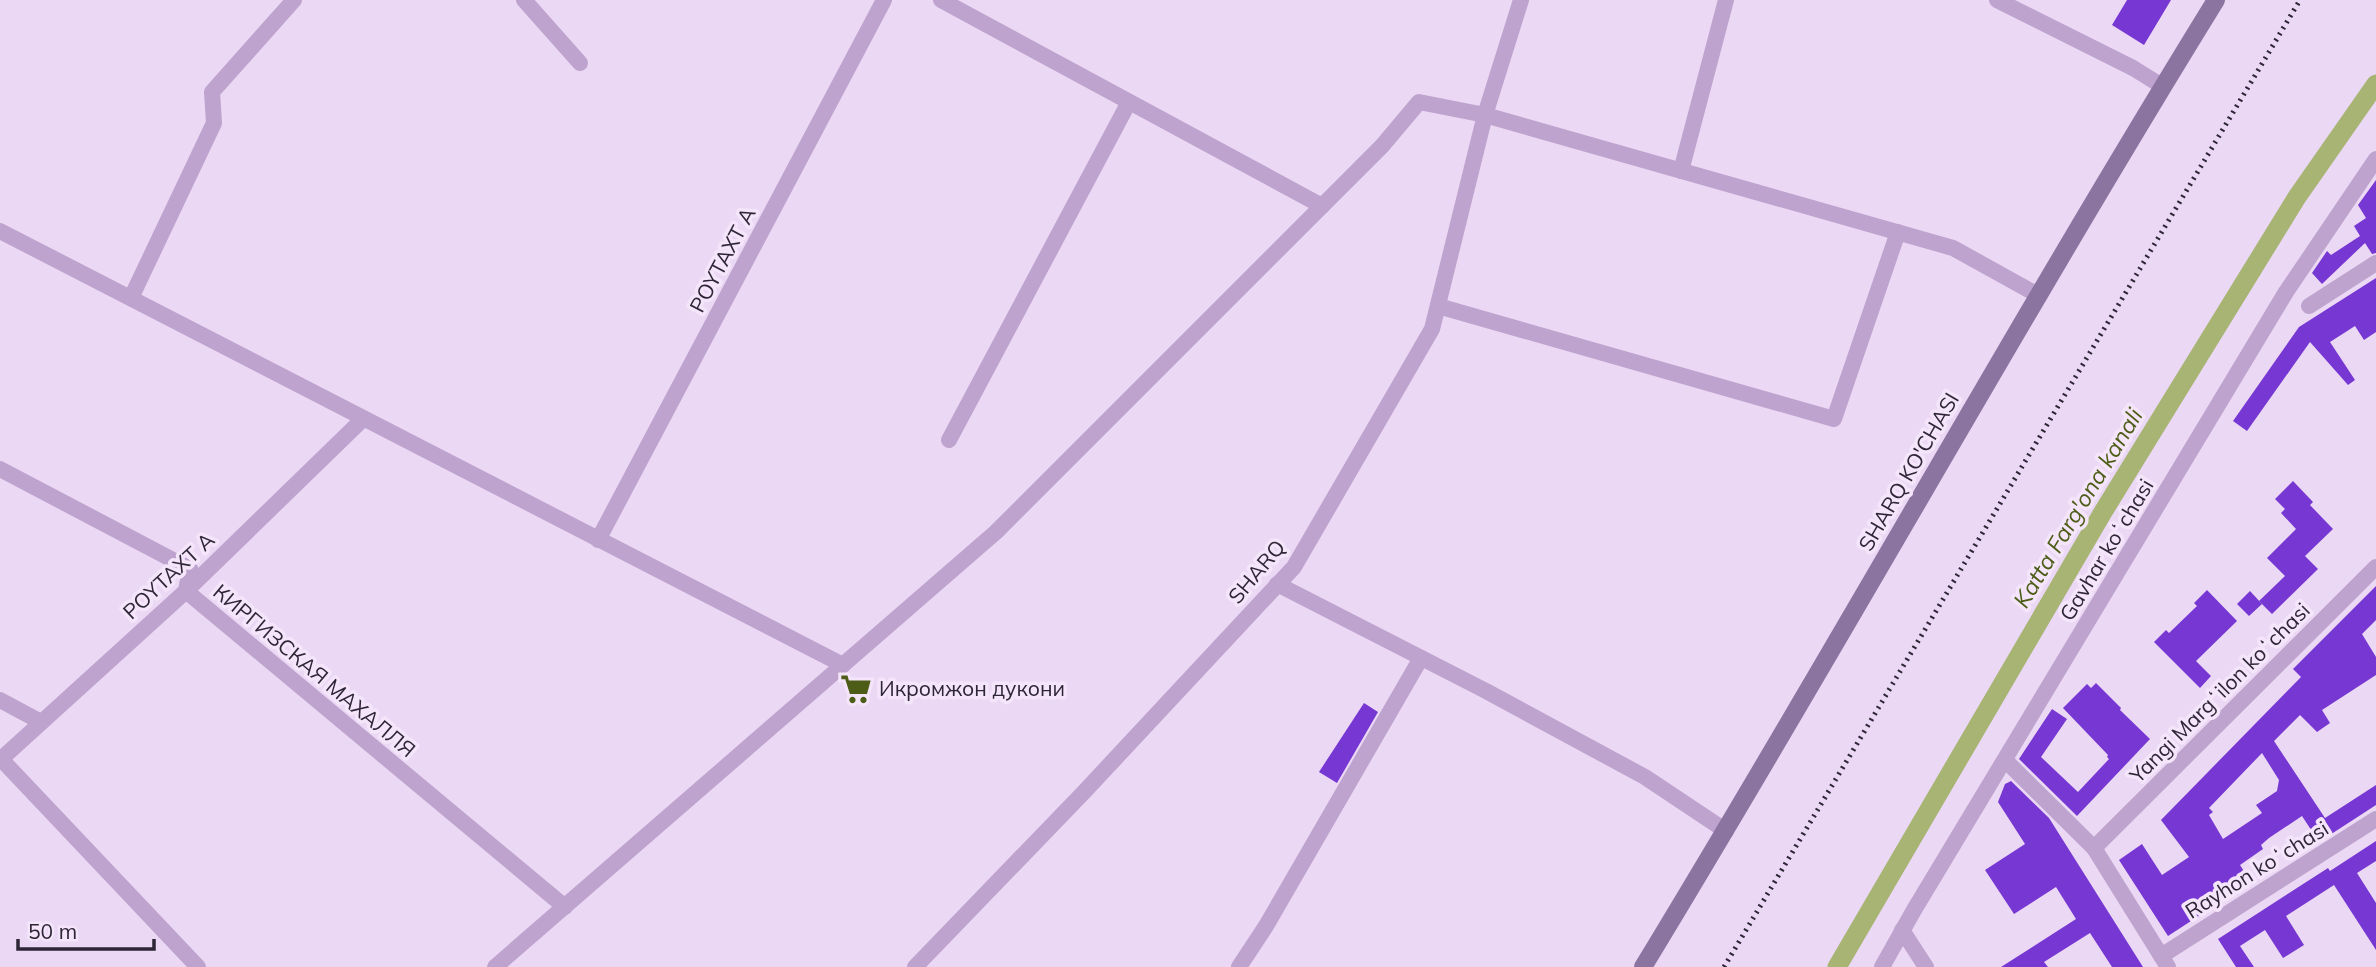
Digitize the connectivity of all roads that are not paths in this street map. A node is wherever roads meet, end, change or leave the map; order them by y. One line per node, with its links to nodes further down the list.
1 (294, 0): 20 (street)
2 (524, 0): 9 (street)
3 (884, 0): 26 (street, POYTAXT A)
4 (941, 0): 11 (street)
5 (1521, 0): 12 (street, SHARQ)
6 (1726, 0): 14 (street)
7 (1997, 0): 10 (street)
8 (2216, 0): 10 (main road, SHARQ KO'CHASI)
9 (580, 63)
10 (2162, 86): 19 (main road, SHARQ KO'CHASI)
11 (1129, 102): 15 (street); 24 (street)
12 (1485, 115): 14 (street); 15 (street); 21 (street, SHARQ)
13 (2376, 159): 35 (street, Gavhar koʻchasi)
14 (1681, 171): 17 (street)
15 (1322, 206): 31 (street)
16 (0, 231): 20 (street)
17 (1898, 232): 19 (street); 21 (street)
18 (2376, 263): 22 (street)
19 (2038, 295): 37 (main road, SHARQ KO'CHASI)
20 (131, 298): 23 (street)
21 (1438, 306): 28 (street, SHARQ)
22 (2309, 306)
23 (363, 419): 26 (street); 29 (street, POYTAXT A)
24 (949, 440)
25 (0, 469): 29 (street, КИРГИЗСКАЯ МАХАЛЛЯ)
26 (598, 540): 31 (street)
27 (2376, 567): 38 (street, Yangi Margʻilon koʻchasi)
28 (1277, 584): 30 (street); 44 (street, SHARQ)
29 (186, 591): 33 (street, POYTAXT A); 39 (street, КИРГИЗСКАЯ МАХАЛЛЯ)
30 (1421, 658): 37 (street); 45 (street)
31 (843, 665): 39 (street)
32 (0, 700): 33 (street)
33 (41, 722): 34 (street, POYTAXT A)
34 (1, 759): 42 (street)
35 (2005, 760): 38 (street); 40 (street, Gavhar koʻchasi)
36 (2376, 819): 41 (street, Rayhon koʻchasi)
37 (1726, 831): 46 (main road, SHARQ KO'CHASI)
38 (2094, 848): 41 (street)
39 (565, 907): 43 (street)
40 (1902, 930): 47 (street, Gavhar koʻchasi); 48 (street)
41 (2164, 962)
42 (198, 967)
43 (495, 967)
44 (915, 967)
45 (1239, 967)
46 (1643, 967)
47 (1882, 967)
48 (1926, 967)

